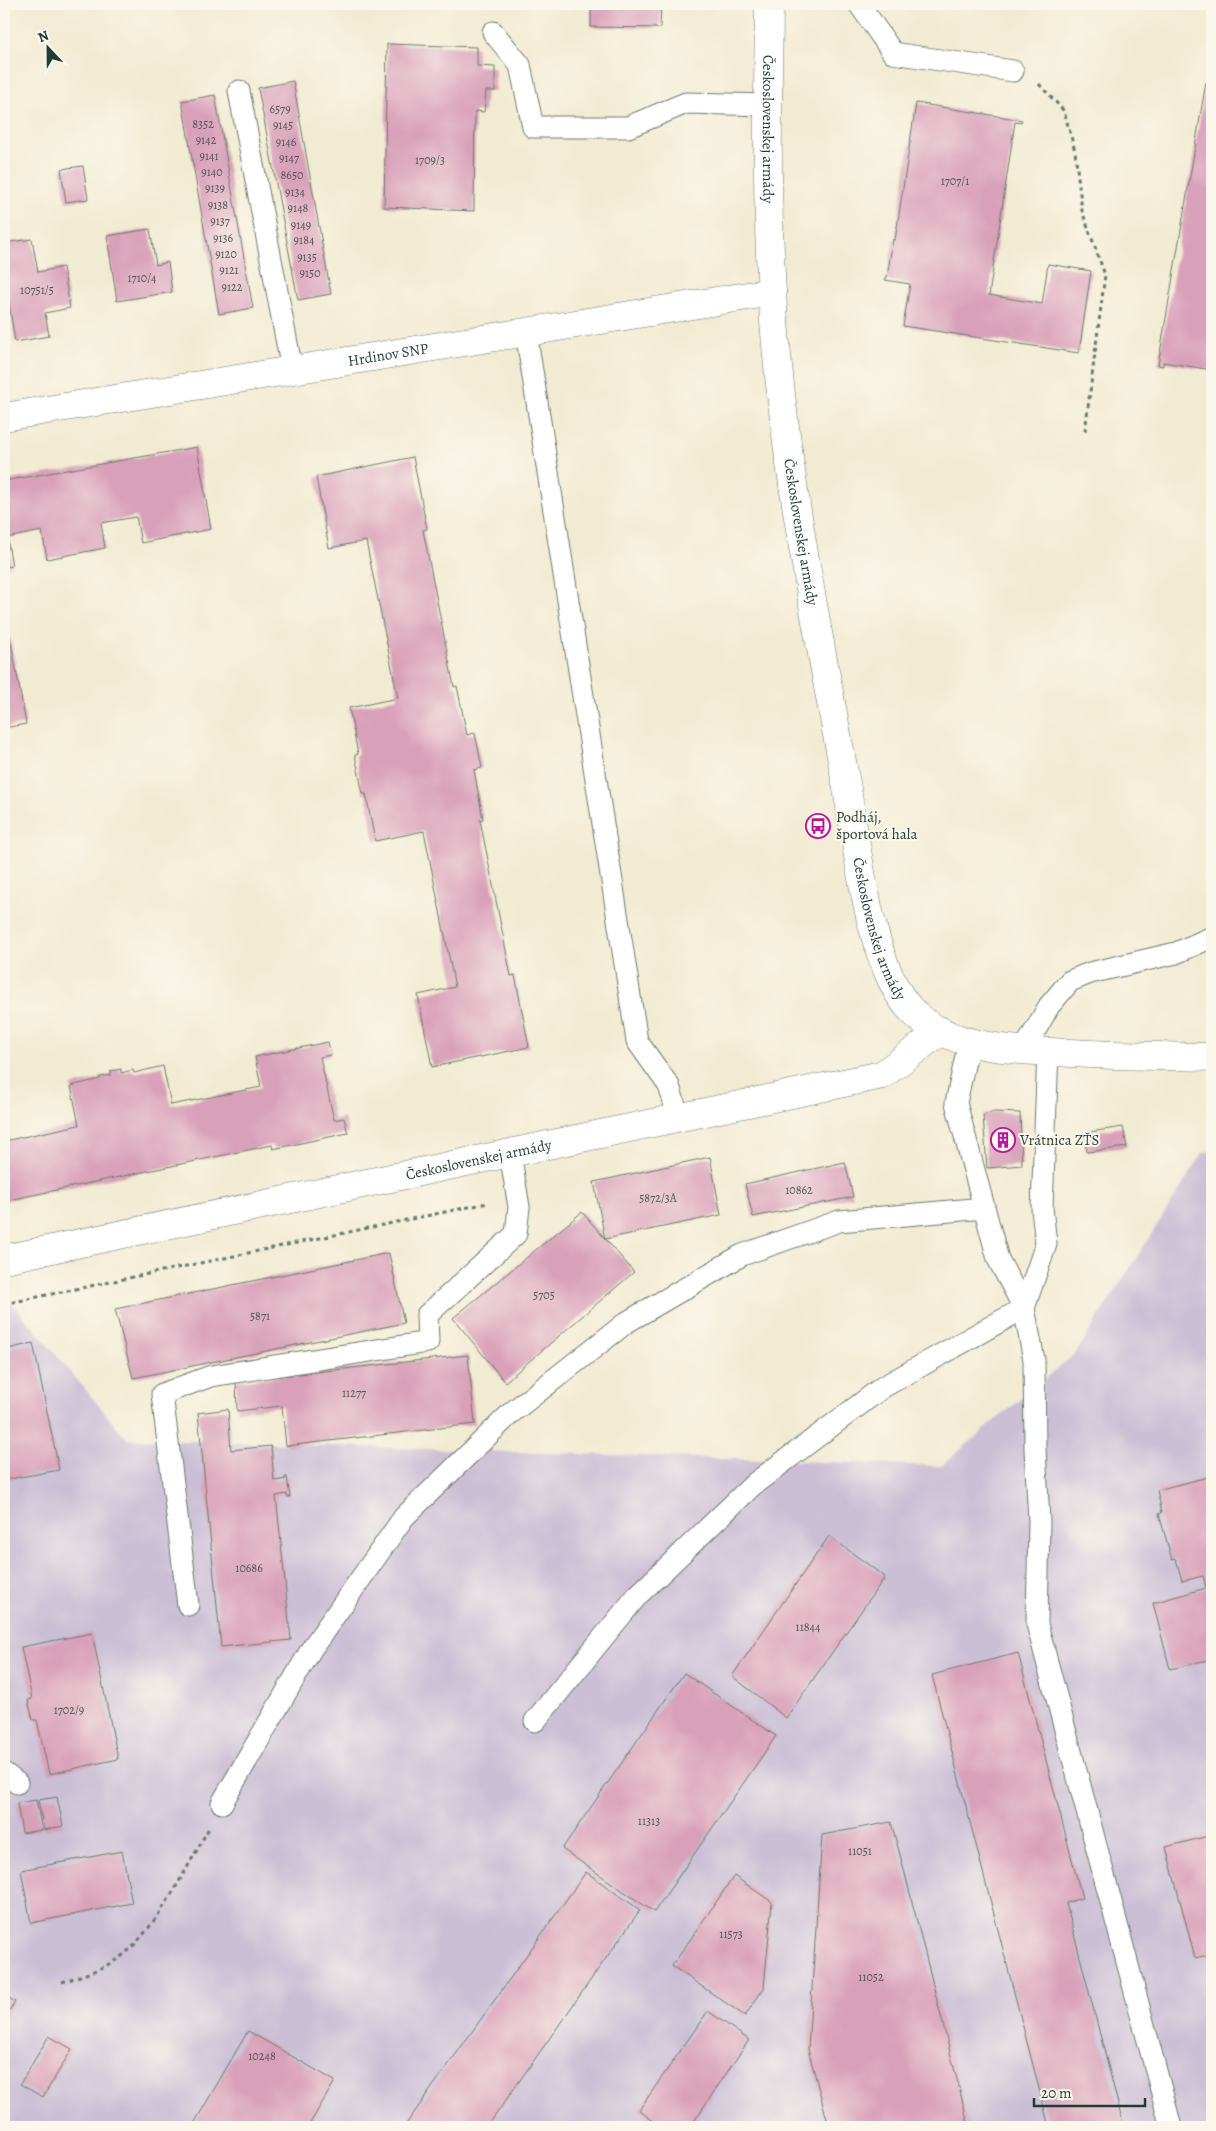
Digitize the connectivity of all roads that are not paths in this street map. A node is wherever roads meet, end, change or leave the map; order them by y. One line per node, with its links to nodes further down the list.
1 (769, 4): 6 (street, Československej armády)
2 (860, 4): 4 (lane)
3 (493, 32): 6 (lane)
4 (1014, 71)
5 (239, 91): 9 (lane)
6 (768, 105): 7 (street, Československej armády)
7 (772, 292): 8 (street, Hrdinov SNP); 12 (street, Československej armády)
8 (526, 332): 9 (street, Hrdinov SNP); 16 (lane)
9 (292, 370): 10 (street, Hrdinov SNP)
10 (4, 417)
11 (1212, 937): 14 (lane)
12 (941, 1031): 13 (street, Československej armády); 16 (street, Československej armády)
13 (969, 1042): 14 (street, Československej armády); 18 (lane)
14 (1036, 1051): 15 (street, Československej armády); 20 (lane)
15 (1212, 1057)
16 (678, 1118): 17 (street, Československej armády)
17 (510, 1153): 19 (street, Československej armády); 21 (lane)
18 (984, 1208): 20 (lane); 23 (lane)
19 (4, 1259)
20 (1024, 1308): 22 (lane); 24 (lane)
21 (188, 1605)
22 (535, 1721)
23 (222, 1804)
24 (1171, 2127)

